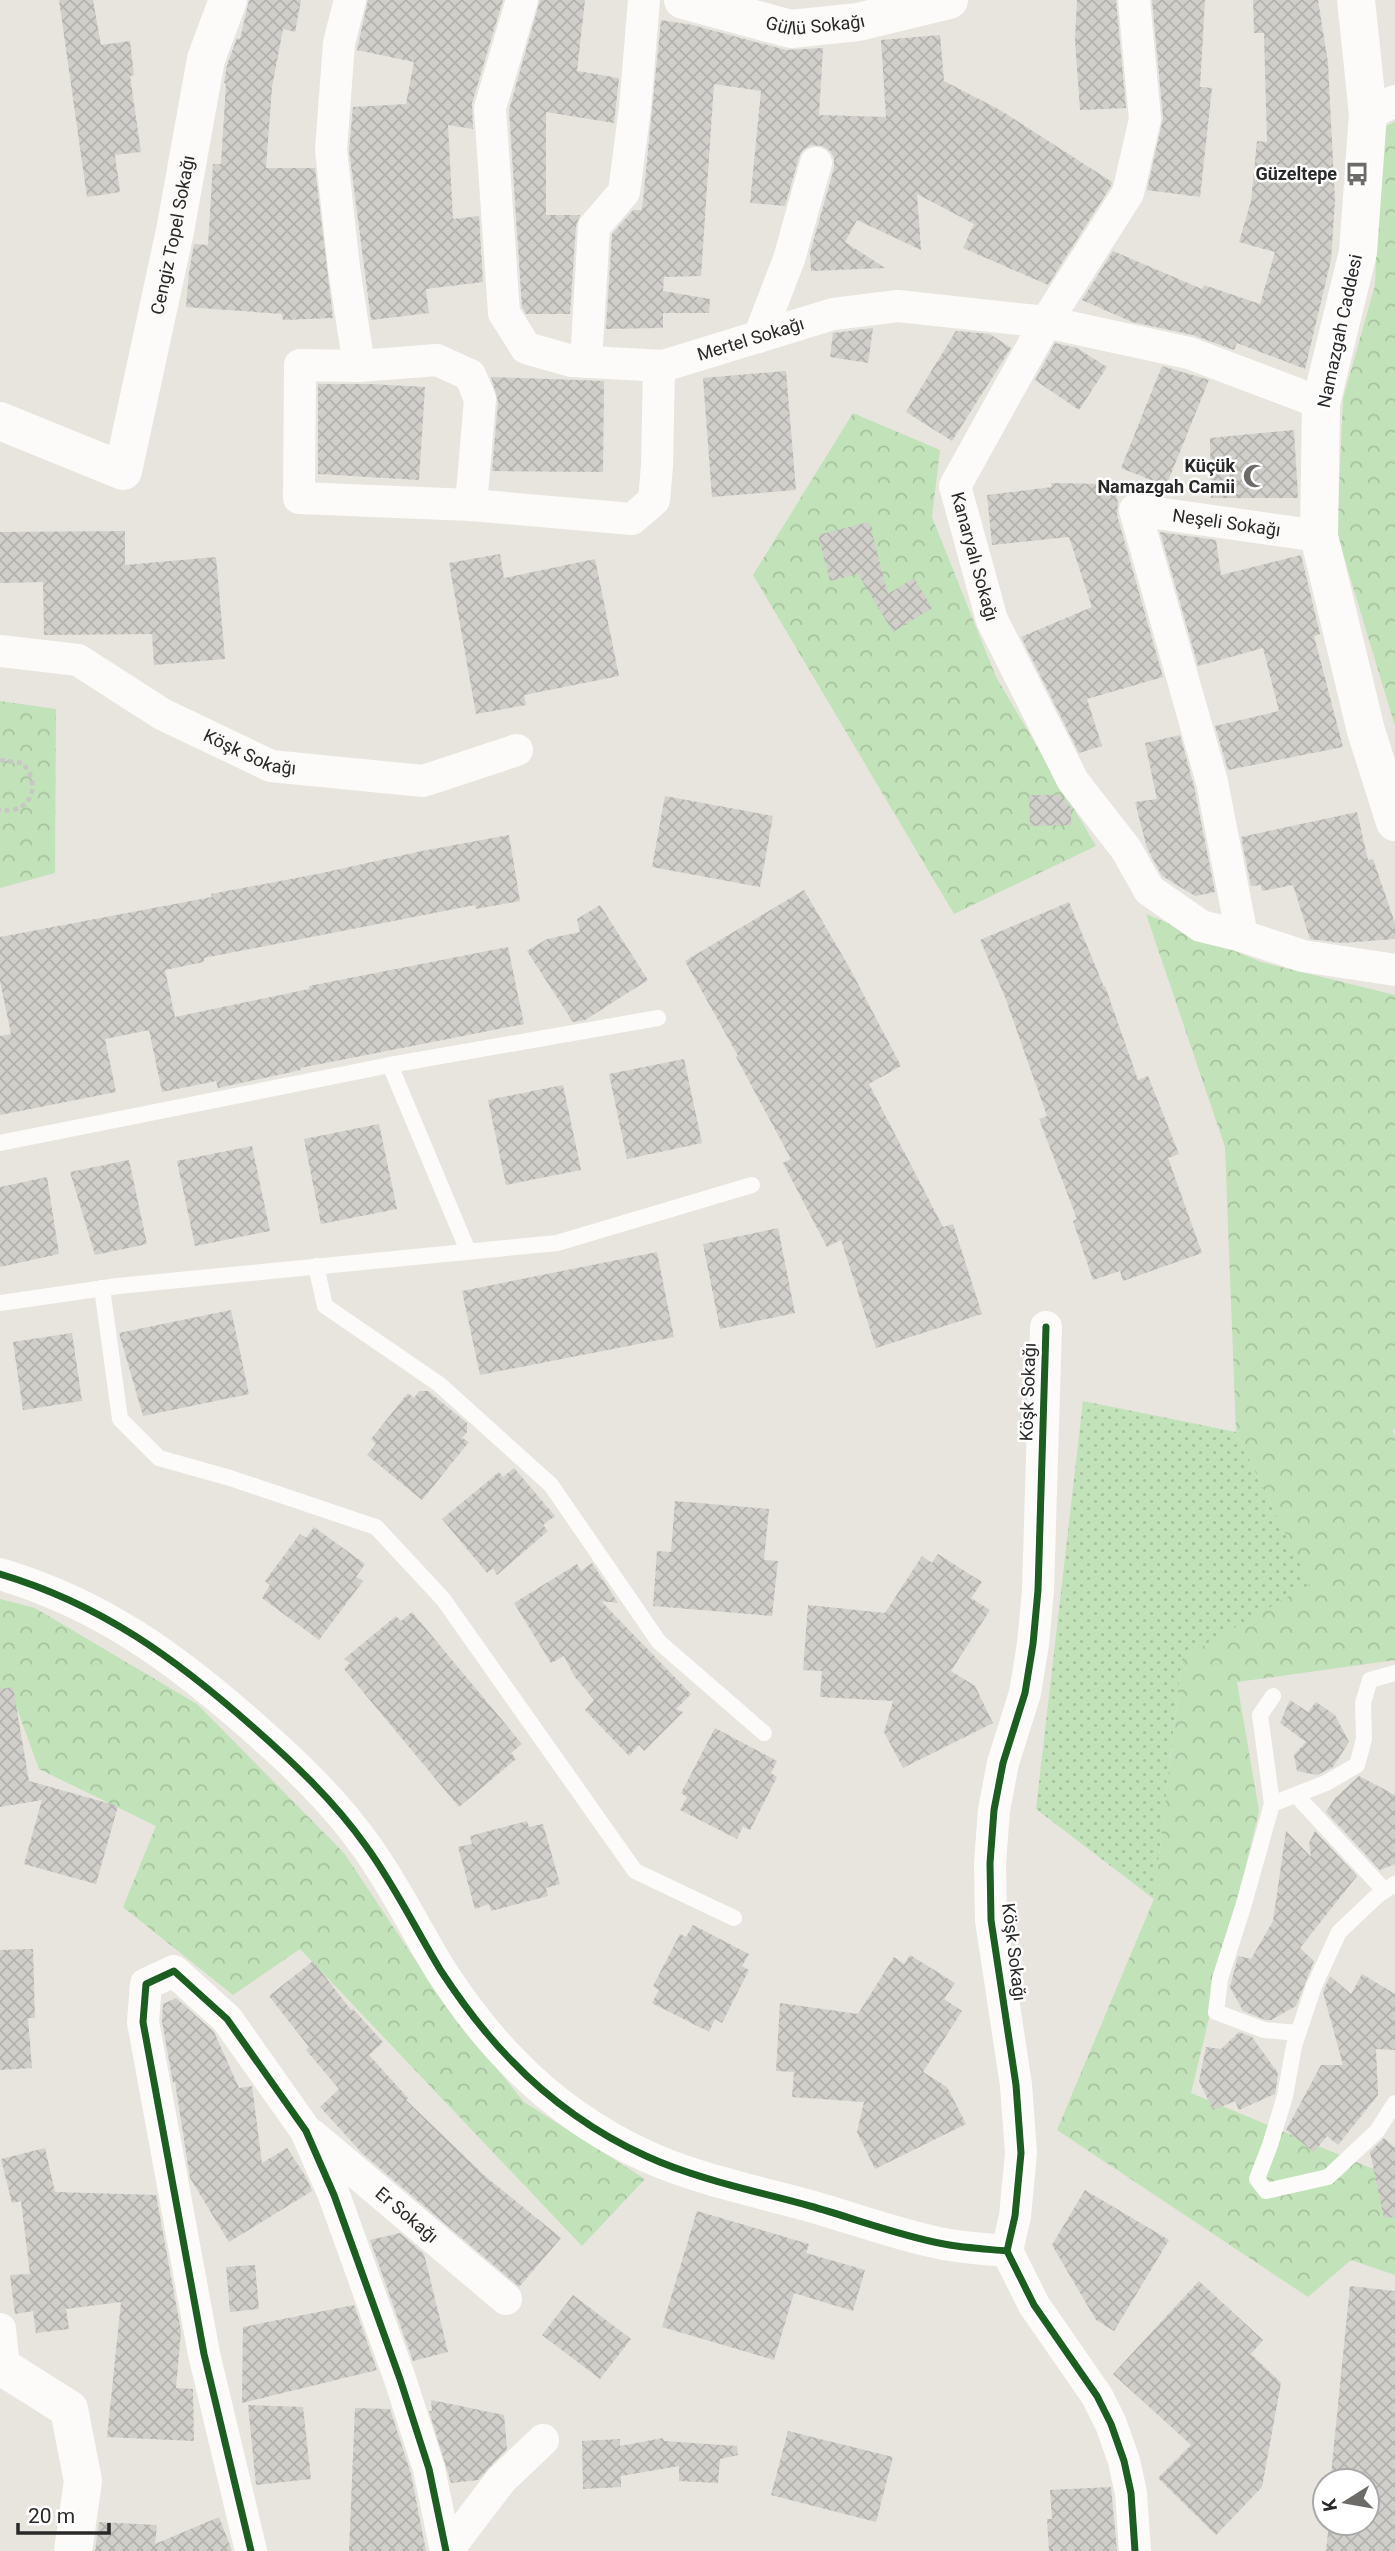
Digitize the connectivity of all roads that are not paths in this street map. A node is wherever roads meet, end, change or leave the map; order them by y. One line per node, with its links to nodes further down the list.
1 (228, 0): 18 (street, Cengiz Topel Sokağı)
2 (350, 0): 15 (street)
3 (522, 0): 14 (street, Mertel Sokağı)
4 (644, 0): 14 (street)
5 (683, 0): 9 (street, Güllü Sokağı)
6 (949, 0): 9 (street, Güllü Sokağı)
7 (1134, 0): 12 (street, Kanaryalı Sokağı)
8 (1356, 0): 10 (street, Namazgah Caddesi)
9 (874, 9)
10 (1381, 107): 17 (street, Namazgah Caddesi)
11 (816, 163): 13 (street)
12 (1046, 322): 13 (street, Mertel Sokağı); 17 (street, Mertel Sokağı); 24 (street, Kanaryalı Sokağı)
13 (759, 337): 16 (street, Mertel Sokağı)
14 (586, 362): 16 (street, Mertel Sokağı)
15 (359, 366): 19 (street); 19 (street)
16 (659, 366): 19 (street)
17 (1321, 402): 20 (street, Namazgah Caddesi)
18 (0, 421)
19 (471, 505)
20 (1319, 536): 23 (street, Namazgah Caddesi); 24 (street, Neşeli Sokağı)
21 (0, 651): 22 (street, Köşk Sokağı)
22 (517, 750)
23 (1395, 822)
24 (1242, 936): 25 (street, Kanaryalı Sokağı)
25 (1395, 970)
26 (658, 1018): 27 (lane)
27 (390, 1065): 28 (lane); 30 (lane)
28 (0, 1143)
29 (752, 1185): 30 (lane)
30 (468, 1251): 31 (lane)
31 (316, 1266): 32 (lane); 38 (lane)
32 (102, 1288): 33 (lane); 42 (lane)
33 (0, 1303)
34 (1046, 1327): 46 (street, Köşk Sokağı)
35 (0, 1574): 46 (street)
36 (1395, 1673): 39 (lane)
37 (1273, 1696): 40 (lane)
38 (764, 1732)
39 (1296, 1795): 40 (lane); 41 (lane)
40 (1272, 1804): 43 (lane)
41 (1390, 1887): 43 (lane)
42 (734, 1918)
43 (1298, 2033): 44 (lane)
44 (1395, 2103)
45 (306, 2131): 47 (street, Er Sokağı); 52 (street); 53 (street)
46 (1007, 2252): 54 (street)
47 (506, 2299)
48 (0, 2329): 49 (street)
49 (2, 2368): 51 (street)
50 (543, 2440): 53 (street)
51 (73, 2551)
52 (251, 2551)
53 (447, 2551)
54 (1135, 2551)

